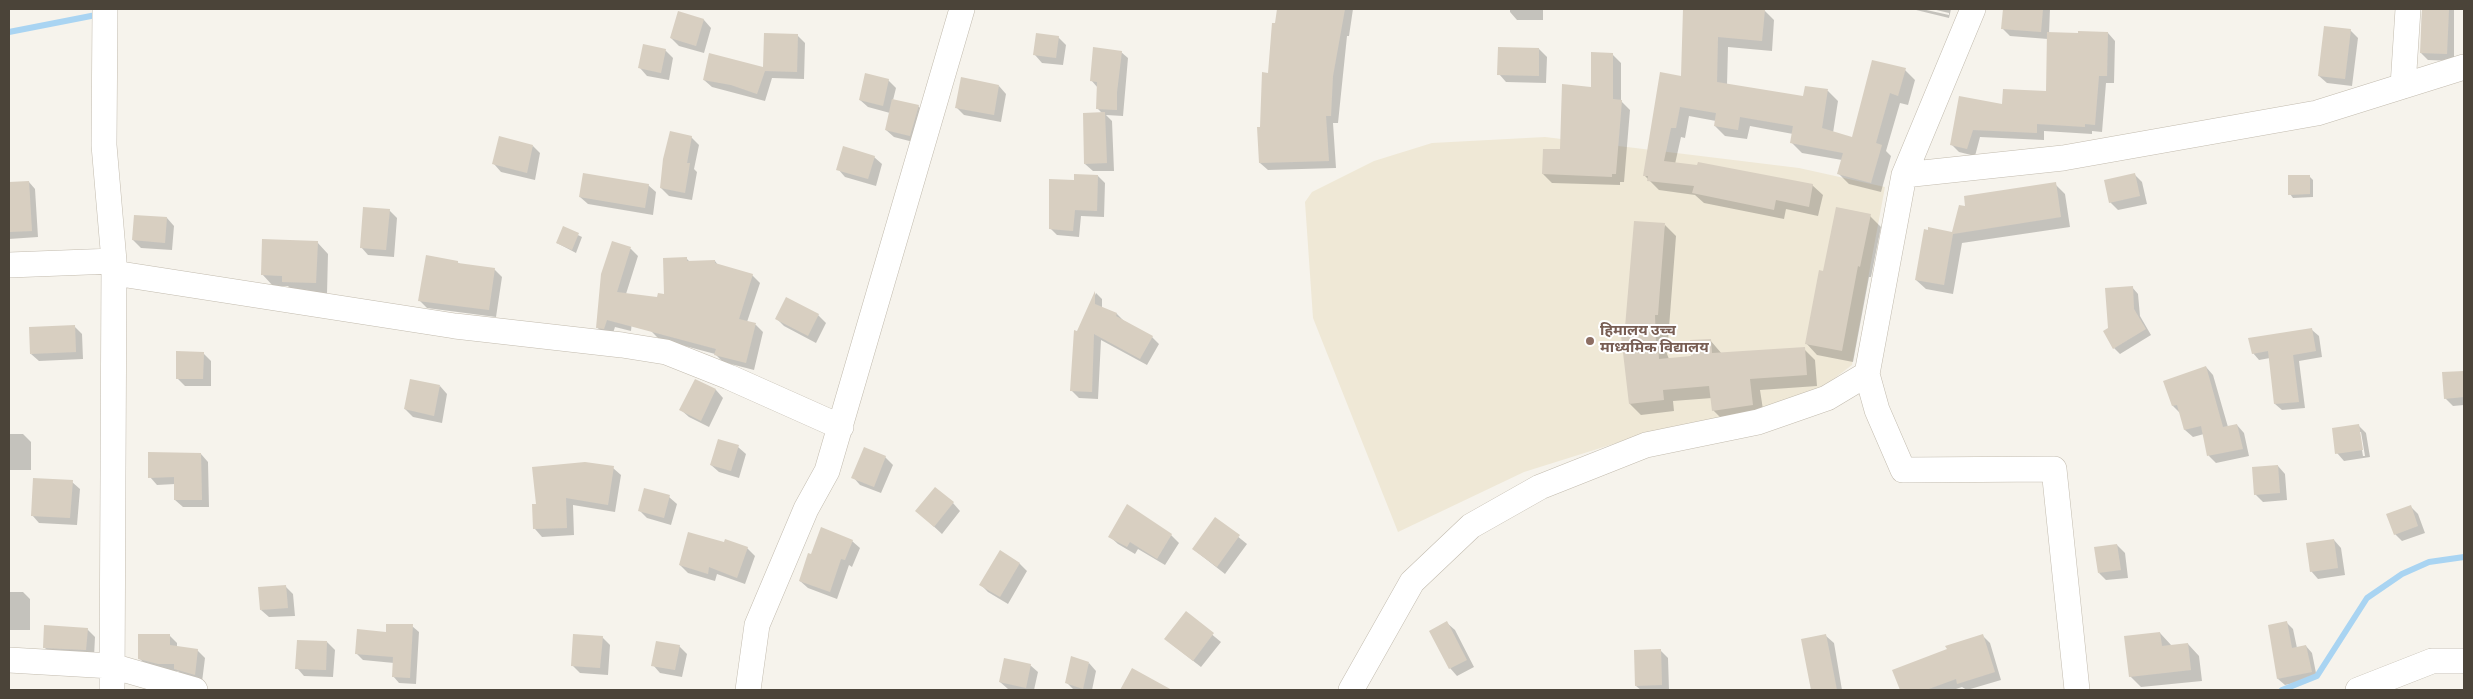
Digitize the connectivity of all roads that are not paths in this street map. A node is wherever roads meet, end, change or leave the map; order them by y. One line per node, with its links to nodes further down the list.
1 (105, 9): 9 (street)
2 (962, 9): 11 (street)
3 (1973, 9): 7 (street)
4 (2408, 9): 6 (street)
5 (2464, 67): 6 (street)
6 (2403, 86): 7 (street)
7 (1904, 175): 10 (street)
8 (9, 265): 9 (street)
9 (114, 267): 11 (street); 14 (street)
10 (1867, 374): 17 (street); 18 (street)
11 (841, 427): 16 (street)
12 (9, 660): 14 (street)
13 (2464, 661): 19 (street)
14 (112, 678): 15 (street)
15 (195, 690)
16 (748, 690)
17 (1351, 690)
18 (2077, 690)
19 (2358, 690)

